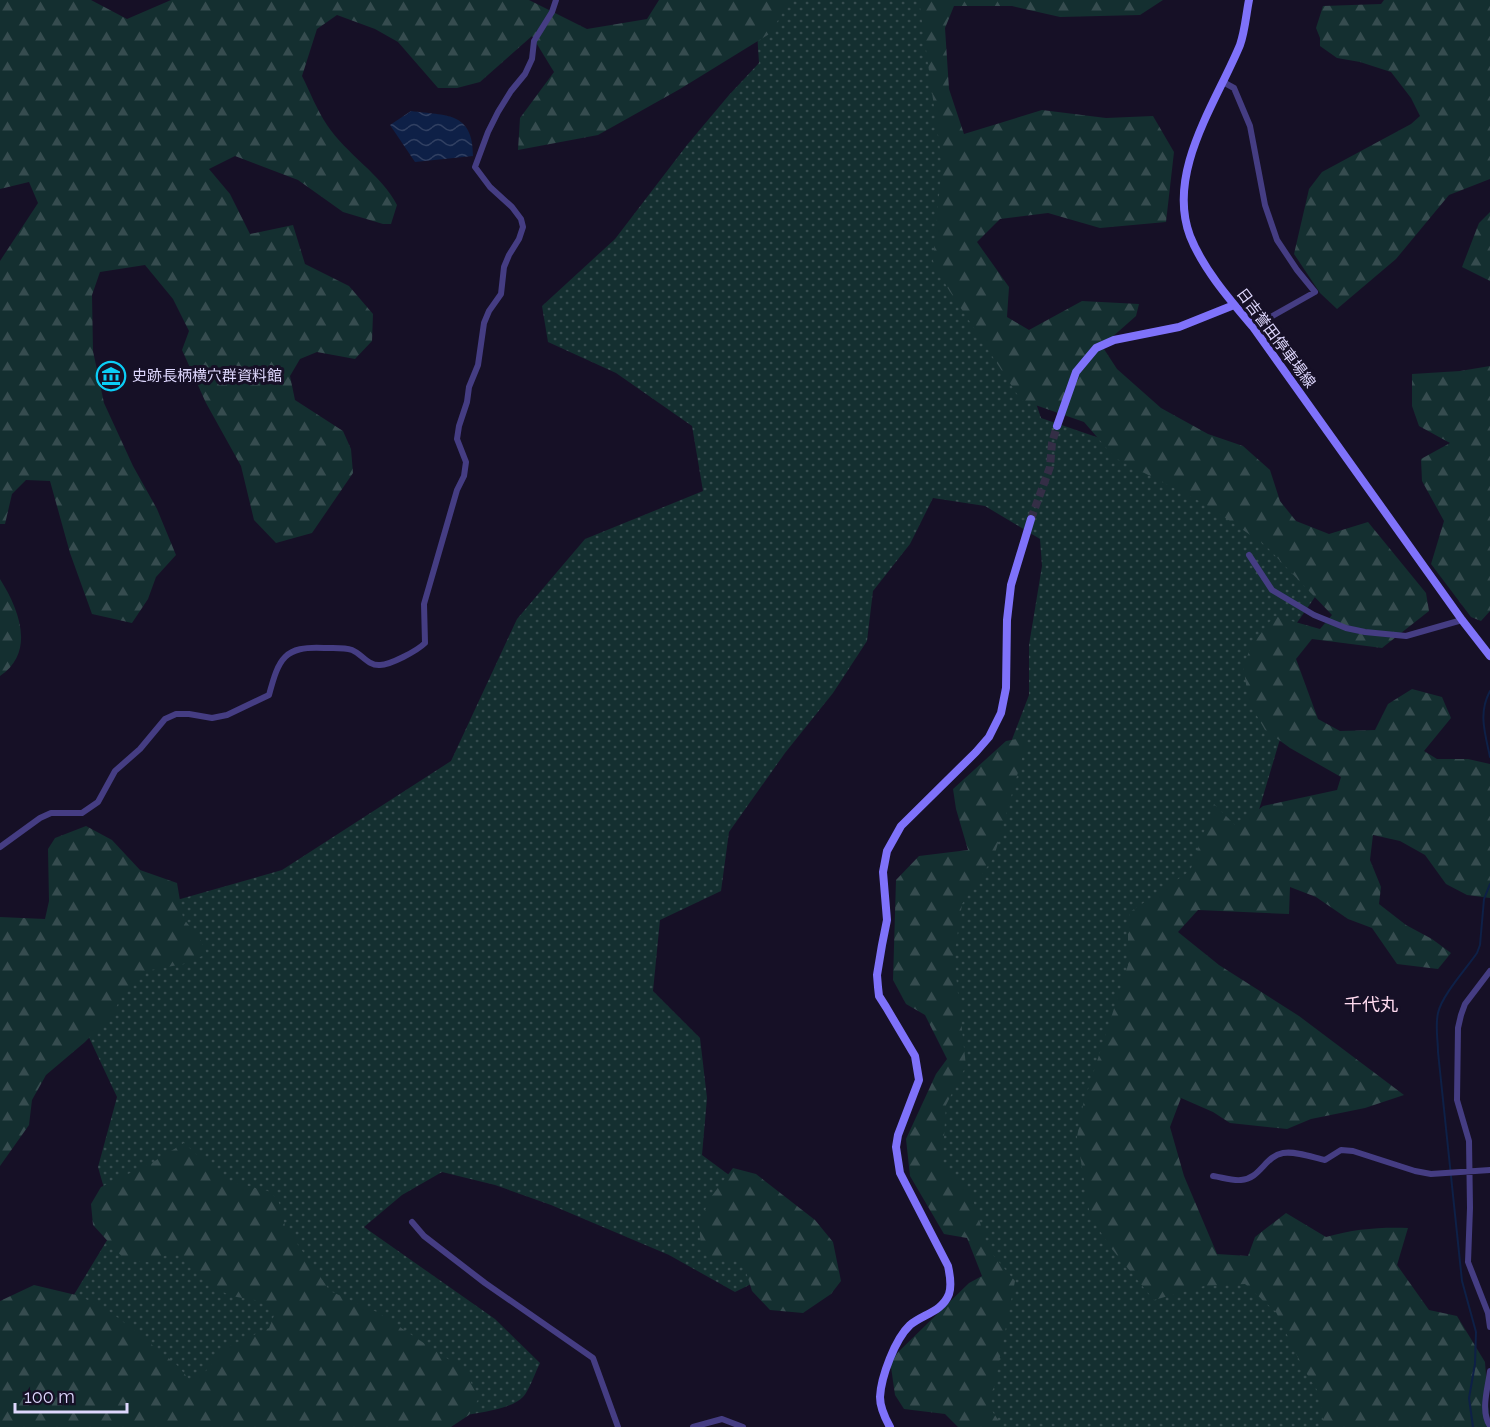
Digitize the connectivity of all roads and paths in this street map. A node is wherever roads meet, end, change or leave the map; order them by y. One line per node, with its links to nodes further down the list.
1 (556, 0): 11 (street)
2 (1249, 0): 3 (street, 日吉誉田停車場線)
3 (1223, 82): 4 (street, 日吉誉田停車場線); 5 (street)
4 (1234, 305): 5 (street, 日吉誉田停車場線); 6 (street)
5 (1253, 327): 9 (street, 日吉誉田停車場線)
6 (1057, 426)
7 (1031, 519): 23 (street)
8 (1249, 555): 9 (street)
9 (1462, 620): 10 (street, 日吉誉田停車場線)
10 (1490, 656)
11 (0, 847)
12 (1490, 971): 13 (street)
13 (1469, 1170): 14 (street); 15 (street); 17 (street)
14 (1490, 1170)
15 (1213, 1176)
16 (412, 1222): 20 (street)
17 (1490, 1327)
18 (1490, 1371): 19 (street)
19 (1490, 1426)
20 (618, 1427)
21 (693, 1427): 22 (street)
22 (743, 1427)
23 (891, 1427)

